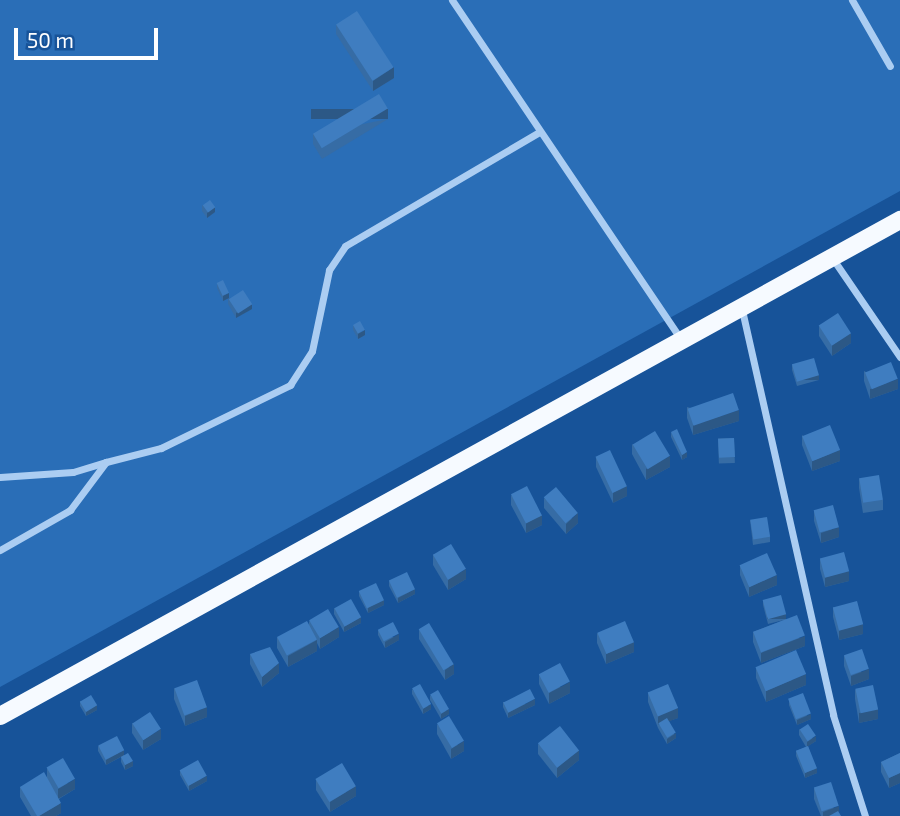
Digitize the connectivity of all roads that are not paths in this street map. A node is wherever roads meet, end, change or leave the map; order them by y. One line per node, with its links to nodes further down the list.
1 (452, 0): 4 (street)
2 (852, 0): 3 (street)
3 (890, 66)
4 (539, 132): 8 (street); 10 (street)
5 (900, 220): 6 (main road)
6 (832, 258): 7 (main road); 9 (street)
7 (742, 310): 8 (main road); 14 (street)
8 (683, 343): 13 (main road)
9 (900, 357)
10 (106, 462): 11 (street); 12 (street)
11 (0, 477)
12 (0, 550)
13 (0, 716)
14 (865, 816)

